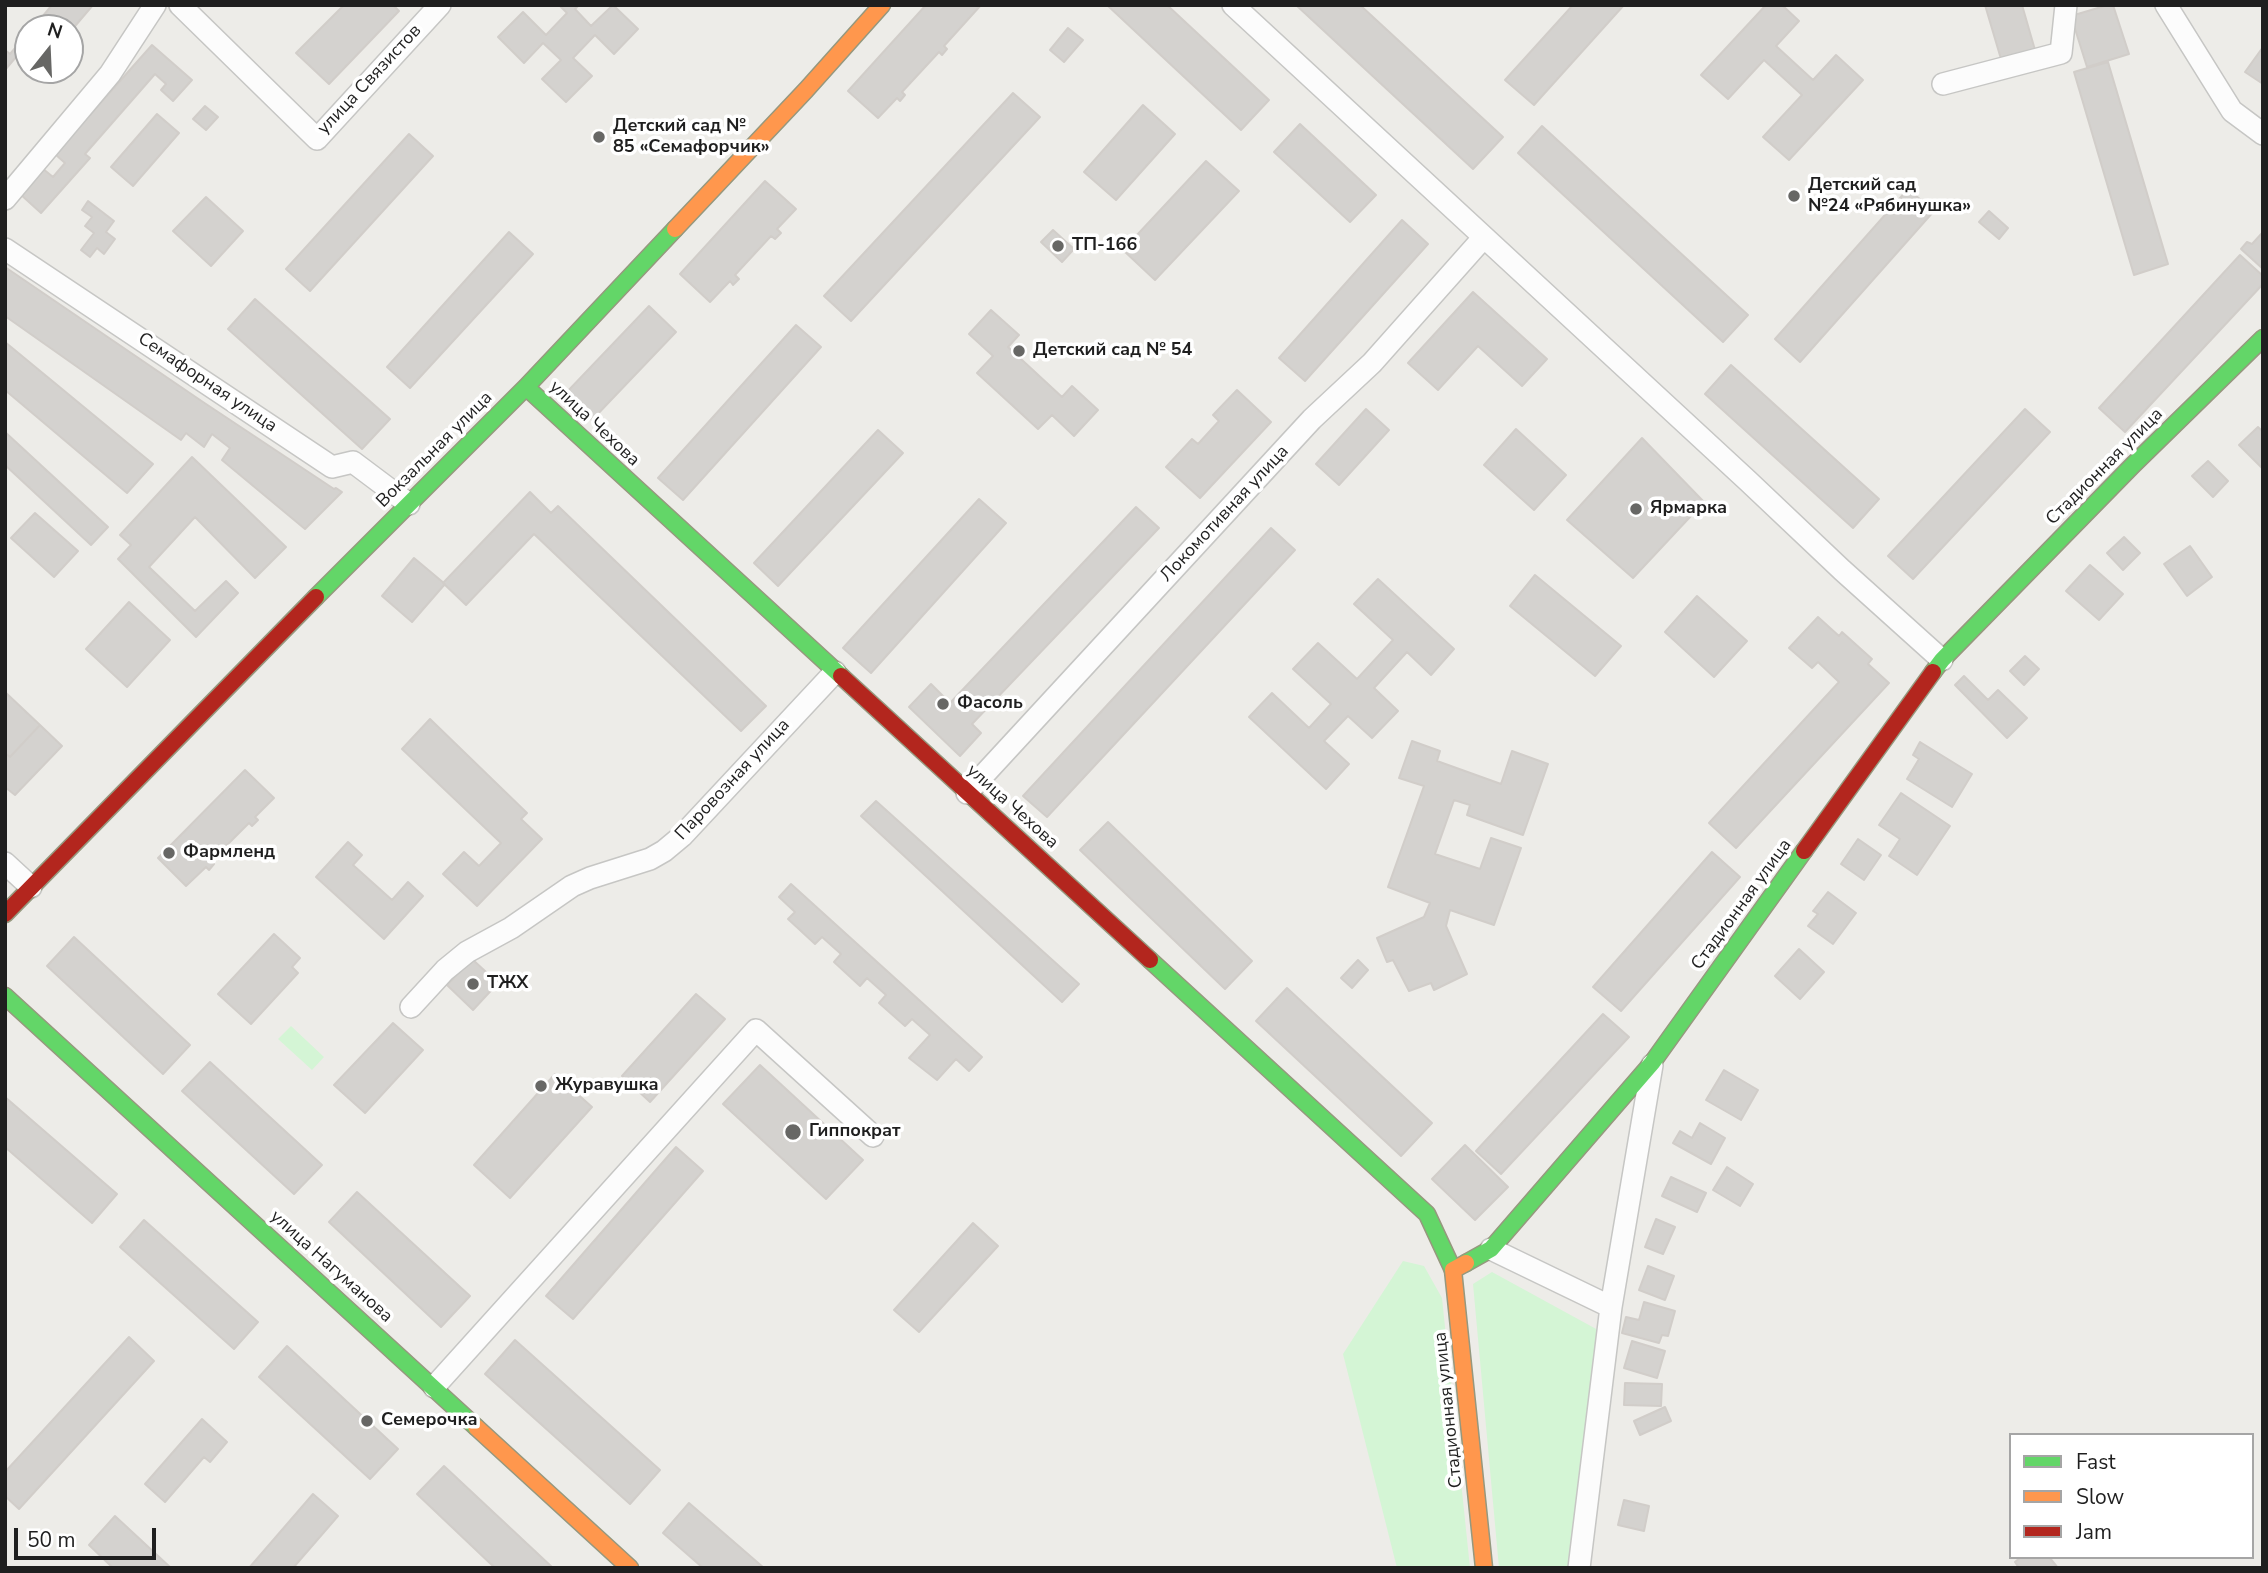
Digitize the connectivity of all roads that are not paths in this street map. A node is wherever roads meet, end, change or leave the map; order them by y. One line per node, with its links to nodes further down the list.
1 (156, 5): 10 (street)
2 (180, 5): 3 (street, улица Связистов)
3 (440, 5)
4 (882, 5): 14 (street, Вокзальная улица)
5 (1233, 5): 11 (street)
6 (2066, 5): 8 (street)
7 (2166, 5): 9 (street)
8 (1943, 85)
9 (2263, 134)
10 (5, 199)
11 (1484, 237): 16 (street); 18 (street, Локомотивная улица)
12 (5, 249): 15 (street, Семафорная улица)
13 (2263, 338): 16 (street, Стадионная улица)
14 (526, 387): 15 (street, Вокзальная улица); 17 (street, улица Чехова)
15 (409, 504): 20 (street, Вокзальная улица)
16 (1942, 660): 24 (street, Стадионная улица)
17 (835, 672): 18 (street, улица Чехова); 23 (street, Паровозная улица)
18 (967, 793): 27 (street, улица Чехова)
19 (5, 863): 20 (street)
20 (31, 887): 21 (street, Вокзальная улица)
21 (5, 914)
22 (5, 996): 29 (street, улица Нагуманова)
23 (411, 1007)
24 (1652, 1063): 26 (street, Стадионная улица); 28 (street)
25 (873, 1136): 29 (street)
26 (1491, 1249): 27 (street, Стадионная улица); 28 (street)
27 (1453, 1270): 31 (street, Стадионная улица)
28 (1611, 1307): 32 (street)
29 (434, 1387): 30 (street, улица Нагуманова)
30 (630, 1568)
31 (1484, 1568)
32 (1579, 1568)

